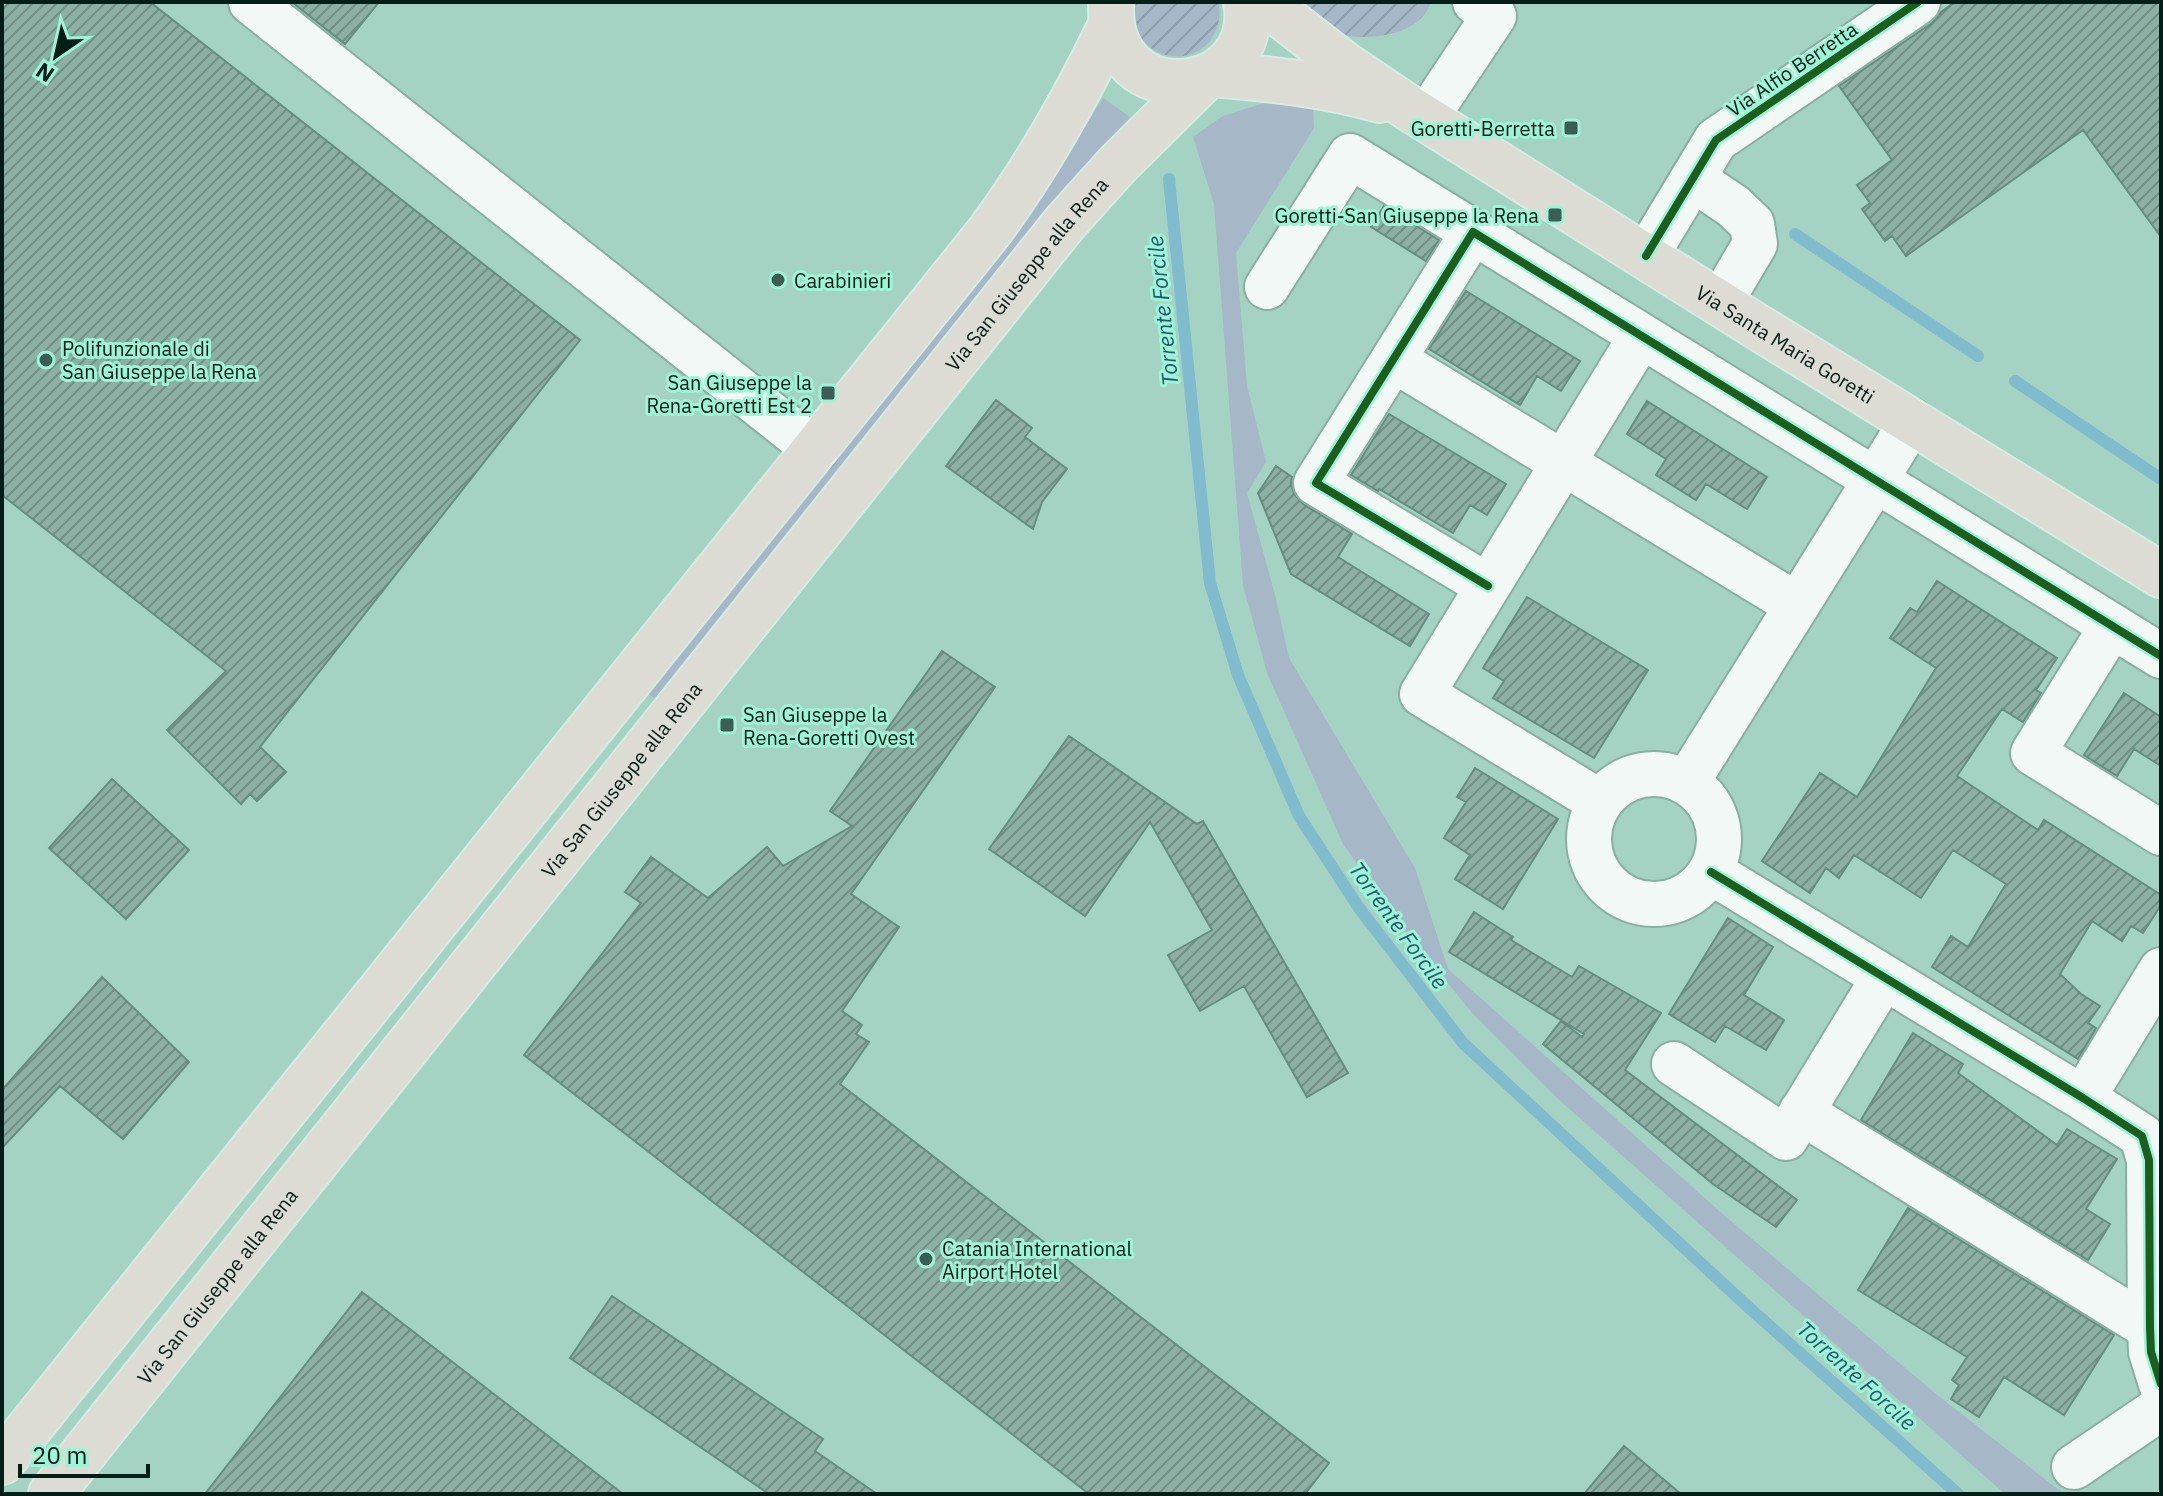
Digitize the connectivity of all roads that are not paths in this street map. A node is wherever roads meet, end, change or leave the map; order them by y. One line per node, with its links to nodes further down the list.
1 (251, 2): 17 (street)
2 (1246, 2): 7 (main road, Via San Giuseppe alla Rena)
3 (1264, 2): 8 (main road)
4 (1475, 2): 8 (street)
5 (1918, 2): 9 (street, Via Alfio Berretta)
6 (1111, 14): 7 (main road); 17 (main road)
7 (1209, 76): 8 (main road); 26 (main road, Via San Giuseppe alla Rena)
8 (1419, 114): 11 (main road, Via Santa Maria Goretti)
9 (1693, 179): 11 (street, Via Alfio Berretta); 13 (street)
10 (1473, 232): 12 (street); 14 (street); 15 (street)
11 (1646, 256): 13 (main road, Via Santa Maria Goretti)
12 (1267, 287)
13 (1720, 303): 16 (main road, Via Santa Maria Goretti)
14 (1641, 336): 18 (street); 19 (street)
15 (1394, 360): 18 (street); 21 (street)
16 (1912, 421): 19 (street); 20 (main road, Via Santa Maria Goretti)
17 (816, 450): 25 (main road)
18 (1564, 462): 21 (street); 22 (street)
19 (1875, 480): 22 (street); 23 (street)
20 (2161, 575)
21 (1488, 586): 28 (street)
22 (1797, 605): 27 (street)
23 (2112, 626): 24 (street); 30 (street)
24 (2161, 656)
25 (613, 701): 26 (main road); 29 (main road)
26 (657, 737): 31 (main road, Via San Giuseppe alla Rena)
27 (1687, 782): 28 (street); 32 (street)
28 (1600, 802): 32 (street)
29 (514, 825): 31 (main road); 41 (main road)
30 (2161, 833)
31 (557, 860): 43 (main road, Via San Giuseppe alla Rena)
32 (1711, 872): 34 (street)
33 (2161, 970): 36 (street)
34 (1884, 977): 36 (street); 37 (street)
35 (1674, 1064): 37 (street)
36 (2083, 1098): 38 (street)
37 (1801, 1112): 38 (street)
38 (2150, 1328): 39 (street)
39 (2161, 1384)
40 (2161, 1408): 42 (street)
41 (2, 1462)
42 (2074, 1467)
43 (51, 1494)

